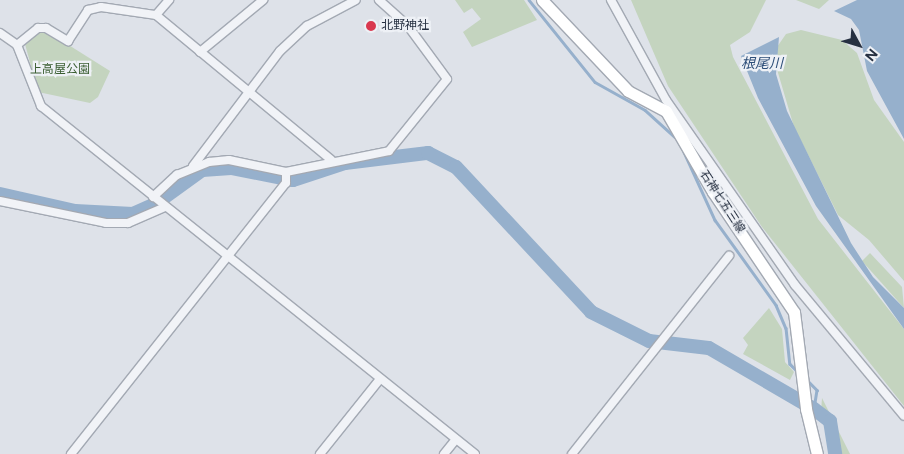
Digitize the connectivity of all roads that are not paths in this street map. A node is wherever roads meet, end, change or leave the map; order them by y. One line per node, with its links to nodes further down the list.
1 (168, 0): 7 (street)
2 (263, 0): 10 (street)
3 (356, 0): 11 (street)
4 (379, 0): 12 (street)
5 (542, 0): 28 (main road, 石神七五三線)
6 (611, 0): 21 (street)
7 (156, 15): 9 (street); 10 (street)
8 (0, 33): 9 (street)
9 (18, 45): 15 (street)
10 (200, 52): 11 (street)
11 (251, 94): 12 (street); 13 (street)
12 (331, 160): 14 (street)
13 (193, 166): 14 (street); 15 (street)
14 (286, 173): 18 (street)
15 (153, 197): 17 (street)
16 (0, 201): 17 (street)
17 (165, 207): 18 (street)
18 (228, 256): 20 (street); 23 (street)
19 (729, 256): 27 (street)
20 (380, 379): 22 (street); 24 (street)
21 (904, 416)
22 (456, 439): 25 (street); 26 (street)
23 (71, 454)
24 (320, 454)
25 (444, 454)
26 (476, 454)
27 (572, 454)
28 (818, 454)

